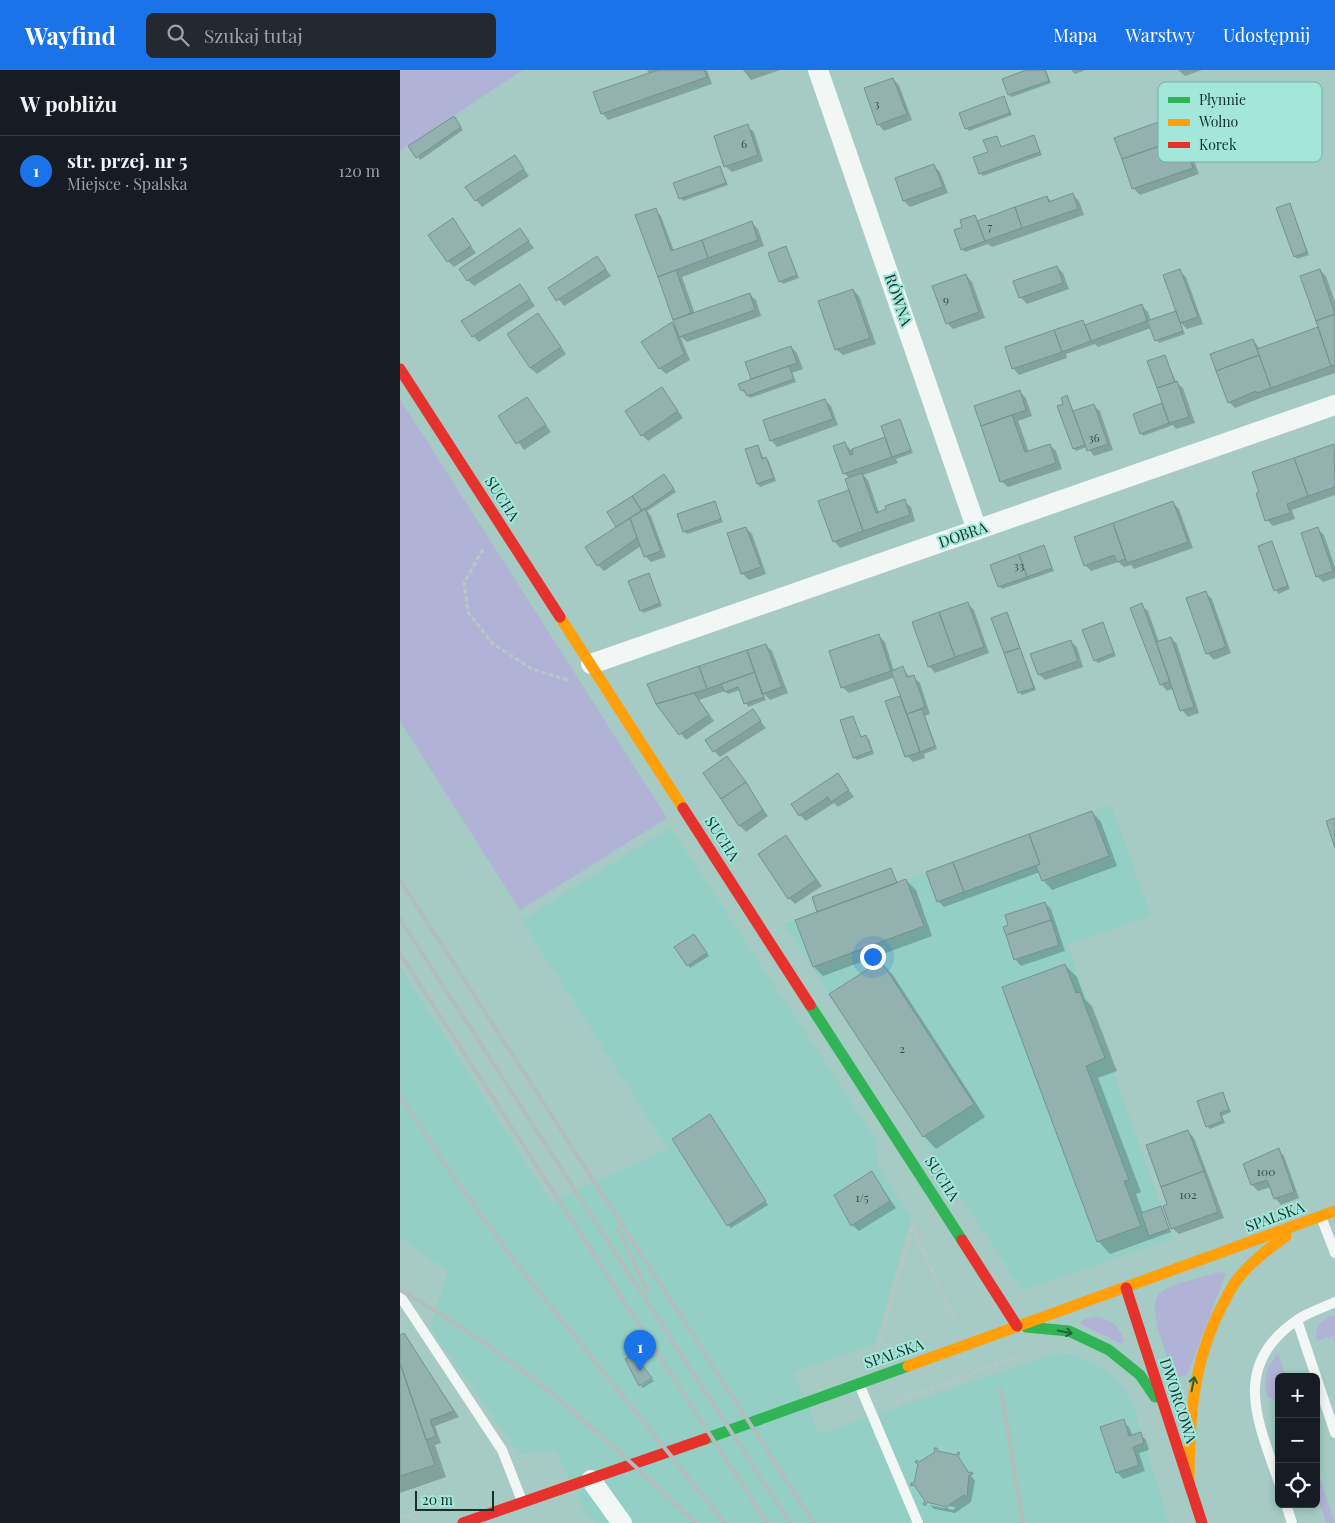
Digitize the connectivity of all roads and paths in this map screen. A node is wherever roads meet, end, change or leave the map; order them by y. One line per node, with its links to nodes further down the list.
1 (818, 70): 4 (street, RÓWNA)
2 (400, 369): 5 (street, SUCHA)
3 (1335, 405): 4 (street, DOBRA)
4 (978, 530): 6 (street, DOBRA)
5 (507, 533): 6 (street, SUCHA); 7 (path)
6 (591, 664): 7 (street, SUCHA)
7 (609, 692): 16 (street, SUCHA)
8 (1335, 1212): 9 (street, SPALSKA)
9 (1321, 1216): 10 (street, SPALSKA); 11 (lane)
10 (1299, 1224): 12 (street, SPALSKA); 25 (street, one-way to 10)
11 (1335, 1253)
12 (1126, 1288): 16 (street, SPALSKA); 21 (street, DWORCOWA)
13 (400, 1296): 26 (lane)
14 (1335, 1302): 15 (lane)
15 (1297, 1320): 22 (lane); 23 (lane)
16 (1017, 1326): 17 (street, SPALSKA); 21 (street, one-way to 21)
17 (965, 1346): 18 (path); 19 (path); 20 (street, SPALSKA)
18 (876, 1352)
19 (976, 1373)
20 (859, 1383): 24 (street, SPALSKA); 30 (lane)
21 (1168, 1415): 25 (street, DWORCOWA)
22 (1335, 1433)
23 (1275, 1471)
24 (591, 1480): 26 (street, SPALSKA); 29 (street)
25 (1189, 1485): 31 (street, DWORCOWA)
26 (523, 1502): 28 (street, SPALSKA)
27 (1287, 1508): 32 (lane)
28 (462, 1523)
29 (622, 1523)
30 (918, 1523)
31 (1202, 1523)
32 (1292, 1523)

